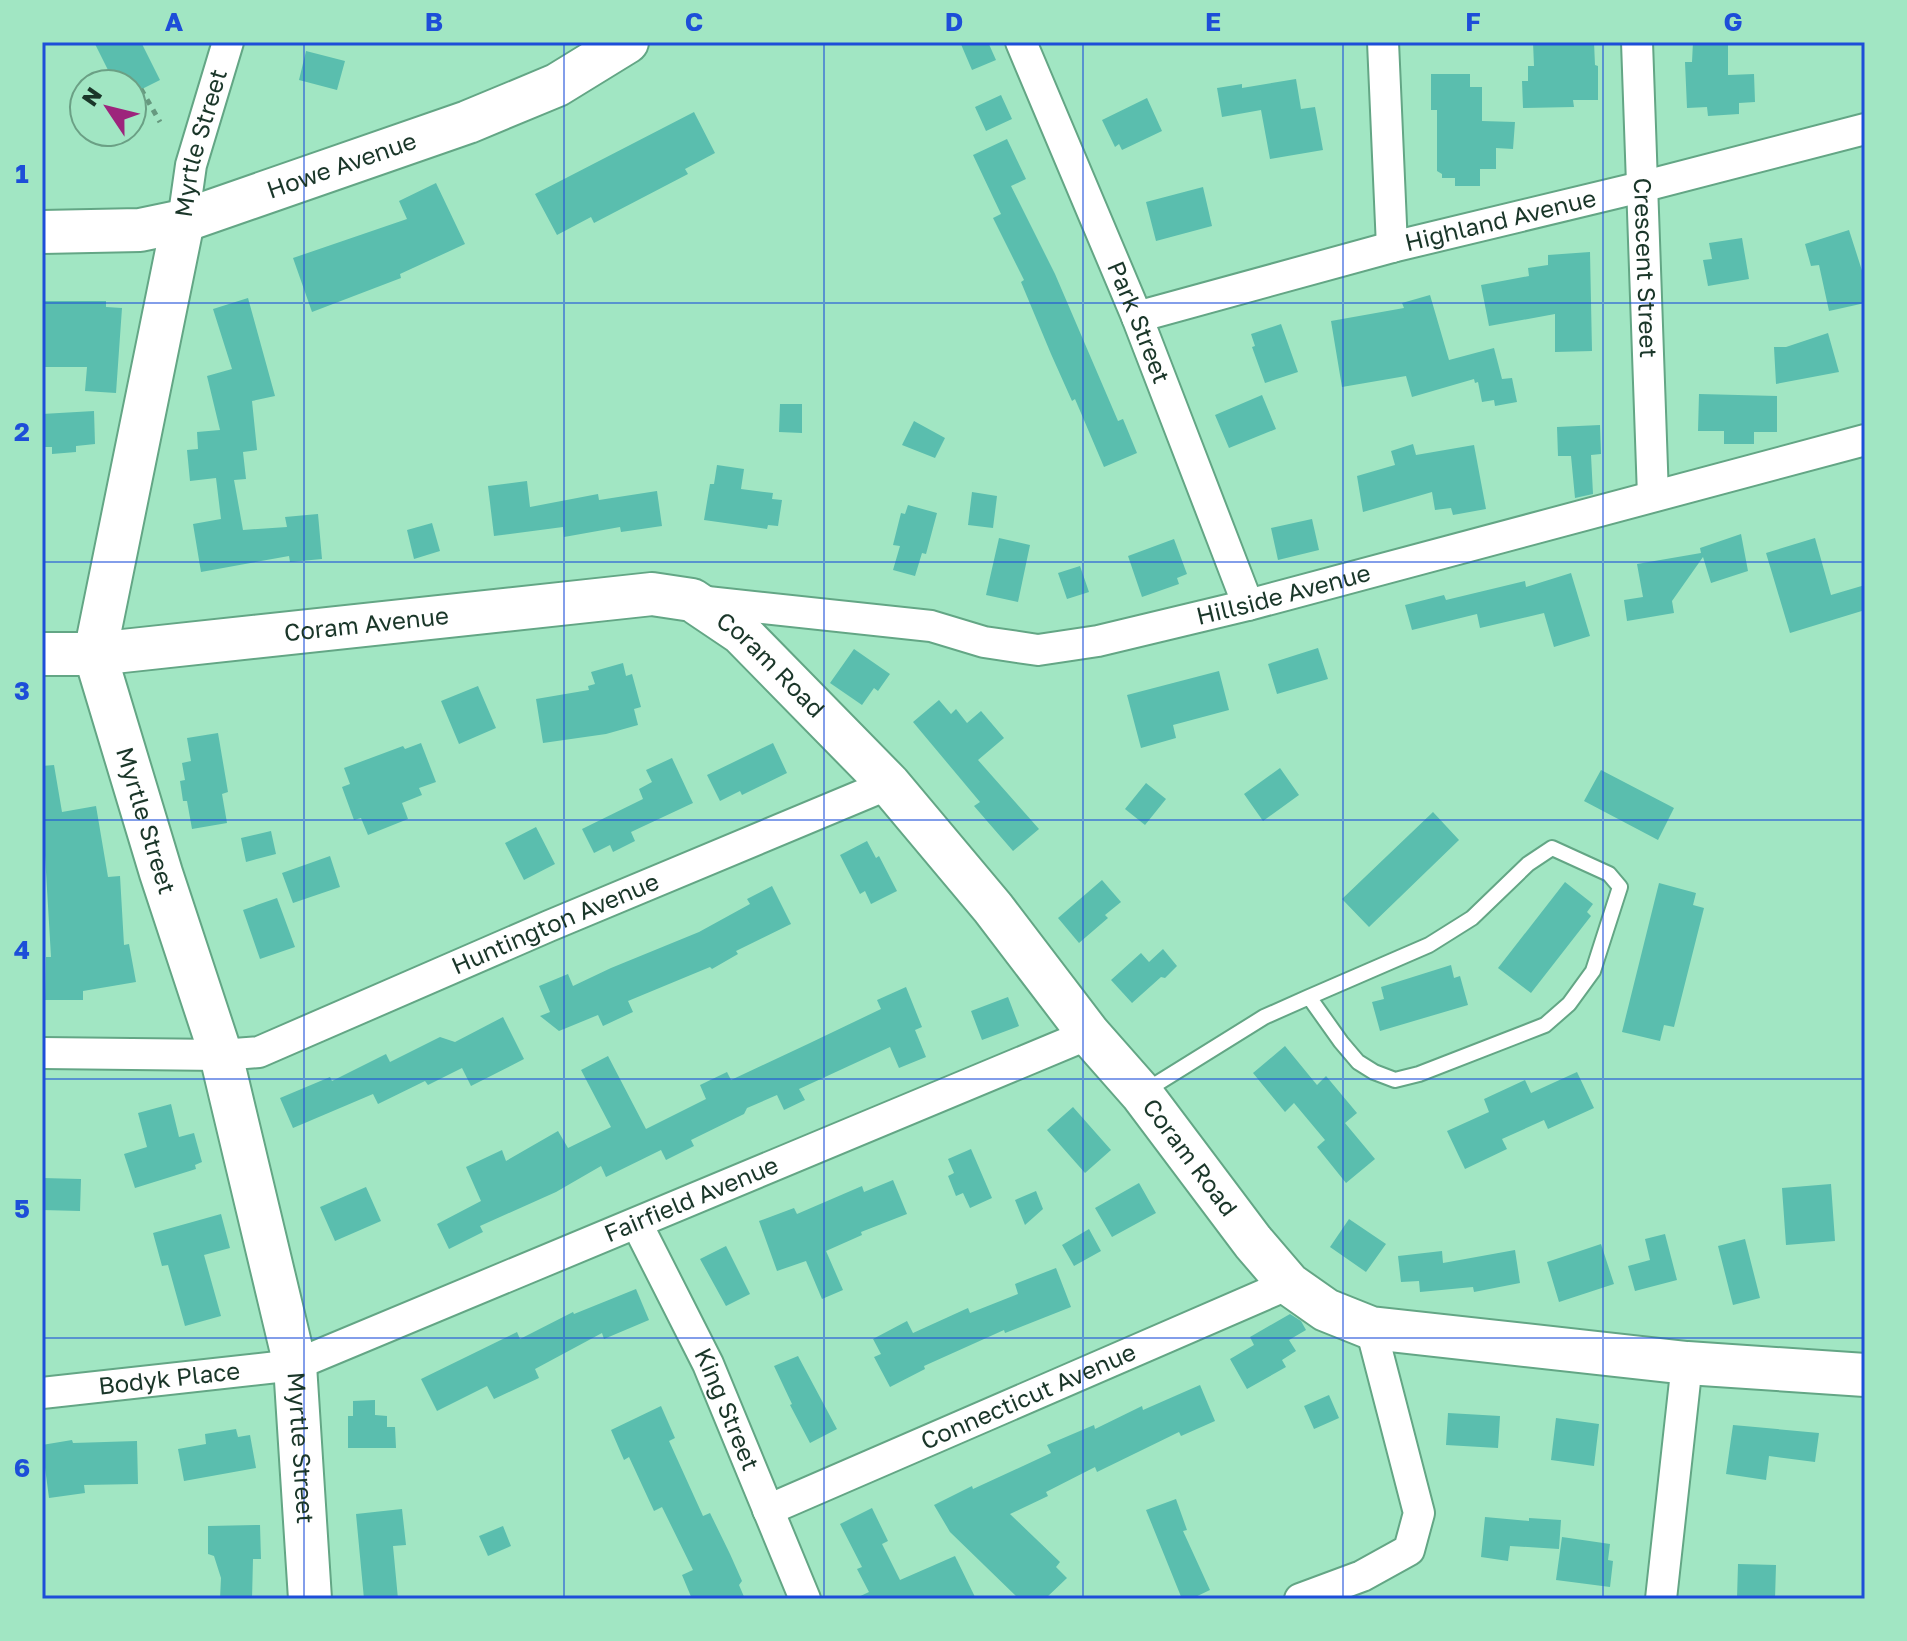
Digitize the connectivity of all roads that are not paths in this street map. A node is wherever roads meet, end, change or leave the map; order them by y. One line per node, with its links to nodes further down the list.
1 (228, 42): 8 (street, Myrtle Street)
2 (627, 42): 8 (street, Howe Avenue)
3 (1021, 42): 11 (street, Park Street)
4 (1383, 42): 10 (street)
5 (1637, 42): 7 (street, Crescent Street)
6 (1865, 129): 7 (street, Highland Avenue)
7 (1641, 187): 10 (street, Highland Avenue); 13 (street, Crescent Street)
8 (183, 221): 9 (street, Howe Avenue); 17 (street, Myrtle Street)
9 (42, 232)
10 (1392, 247): 11 (street, Highland Avenue)
11 (1137, 317): 15 (street, Park Street)
12 (1865, 440): 13 (street, Hillside Avenue)
13 (1653, 496): 15 (street, Hillside Avenue)
14 (692, 600): 15 (street, Hillside Avenue); 17 (street, Coram Avenue); 18 (street, Coram Road)
15 (1248, 605)
16 (42, 654): 17 (street, Coram Avenue)
17 (95, 654): 22 (street, Myrtle Street)
18 (889, 784): 20 (street, Coram Road); 22 (street, Huntington Avenue)
19 (1309, 997): 19 (lane); 23 (lane)
20 (1089, 1034): 23 (street, Coram Road); 24 (street, Fairfield Avenue)
21 (42, 1053): 22 (street, Huntington Avenue)
22 (221, 1055): 28 (street, Myrtle Street)
23 (1141, 1093): 25 (street, Coram Road)
24 (637, 1224): 28 (street, Fairfield Avenue); 31 (street, King Street)
25 (1289, 1284): 26 (street, Coram Road); 31 (street, Connecticut Avenue)
26 (1371, 1328): 27 (street, Coram Road); 34 (street)
27 (1687, 1363): 29 (street, Coram Road); 35 (street)
28 (295, 1365): 30 (street, Bodyk Place); 32 (street, Myrtle Street)
29 (1865, 1375)
30 (42, 1393)
31 (768, 1510): 33 (street, King Street)
32 (310, 1599)
33 (805, 1599)
34 (1300, 1599)
35 (1661, 1599)

